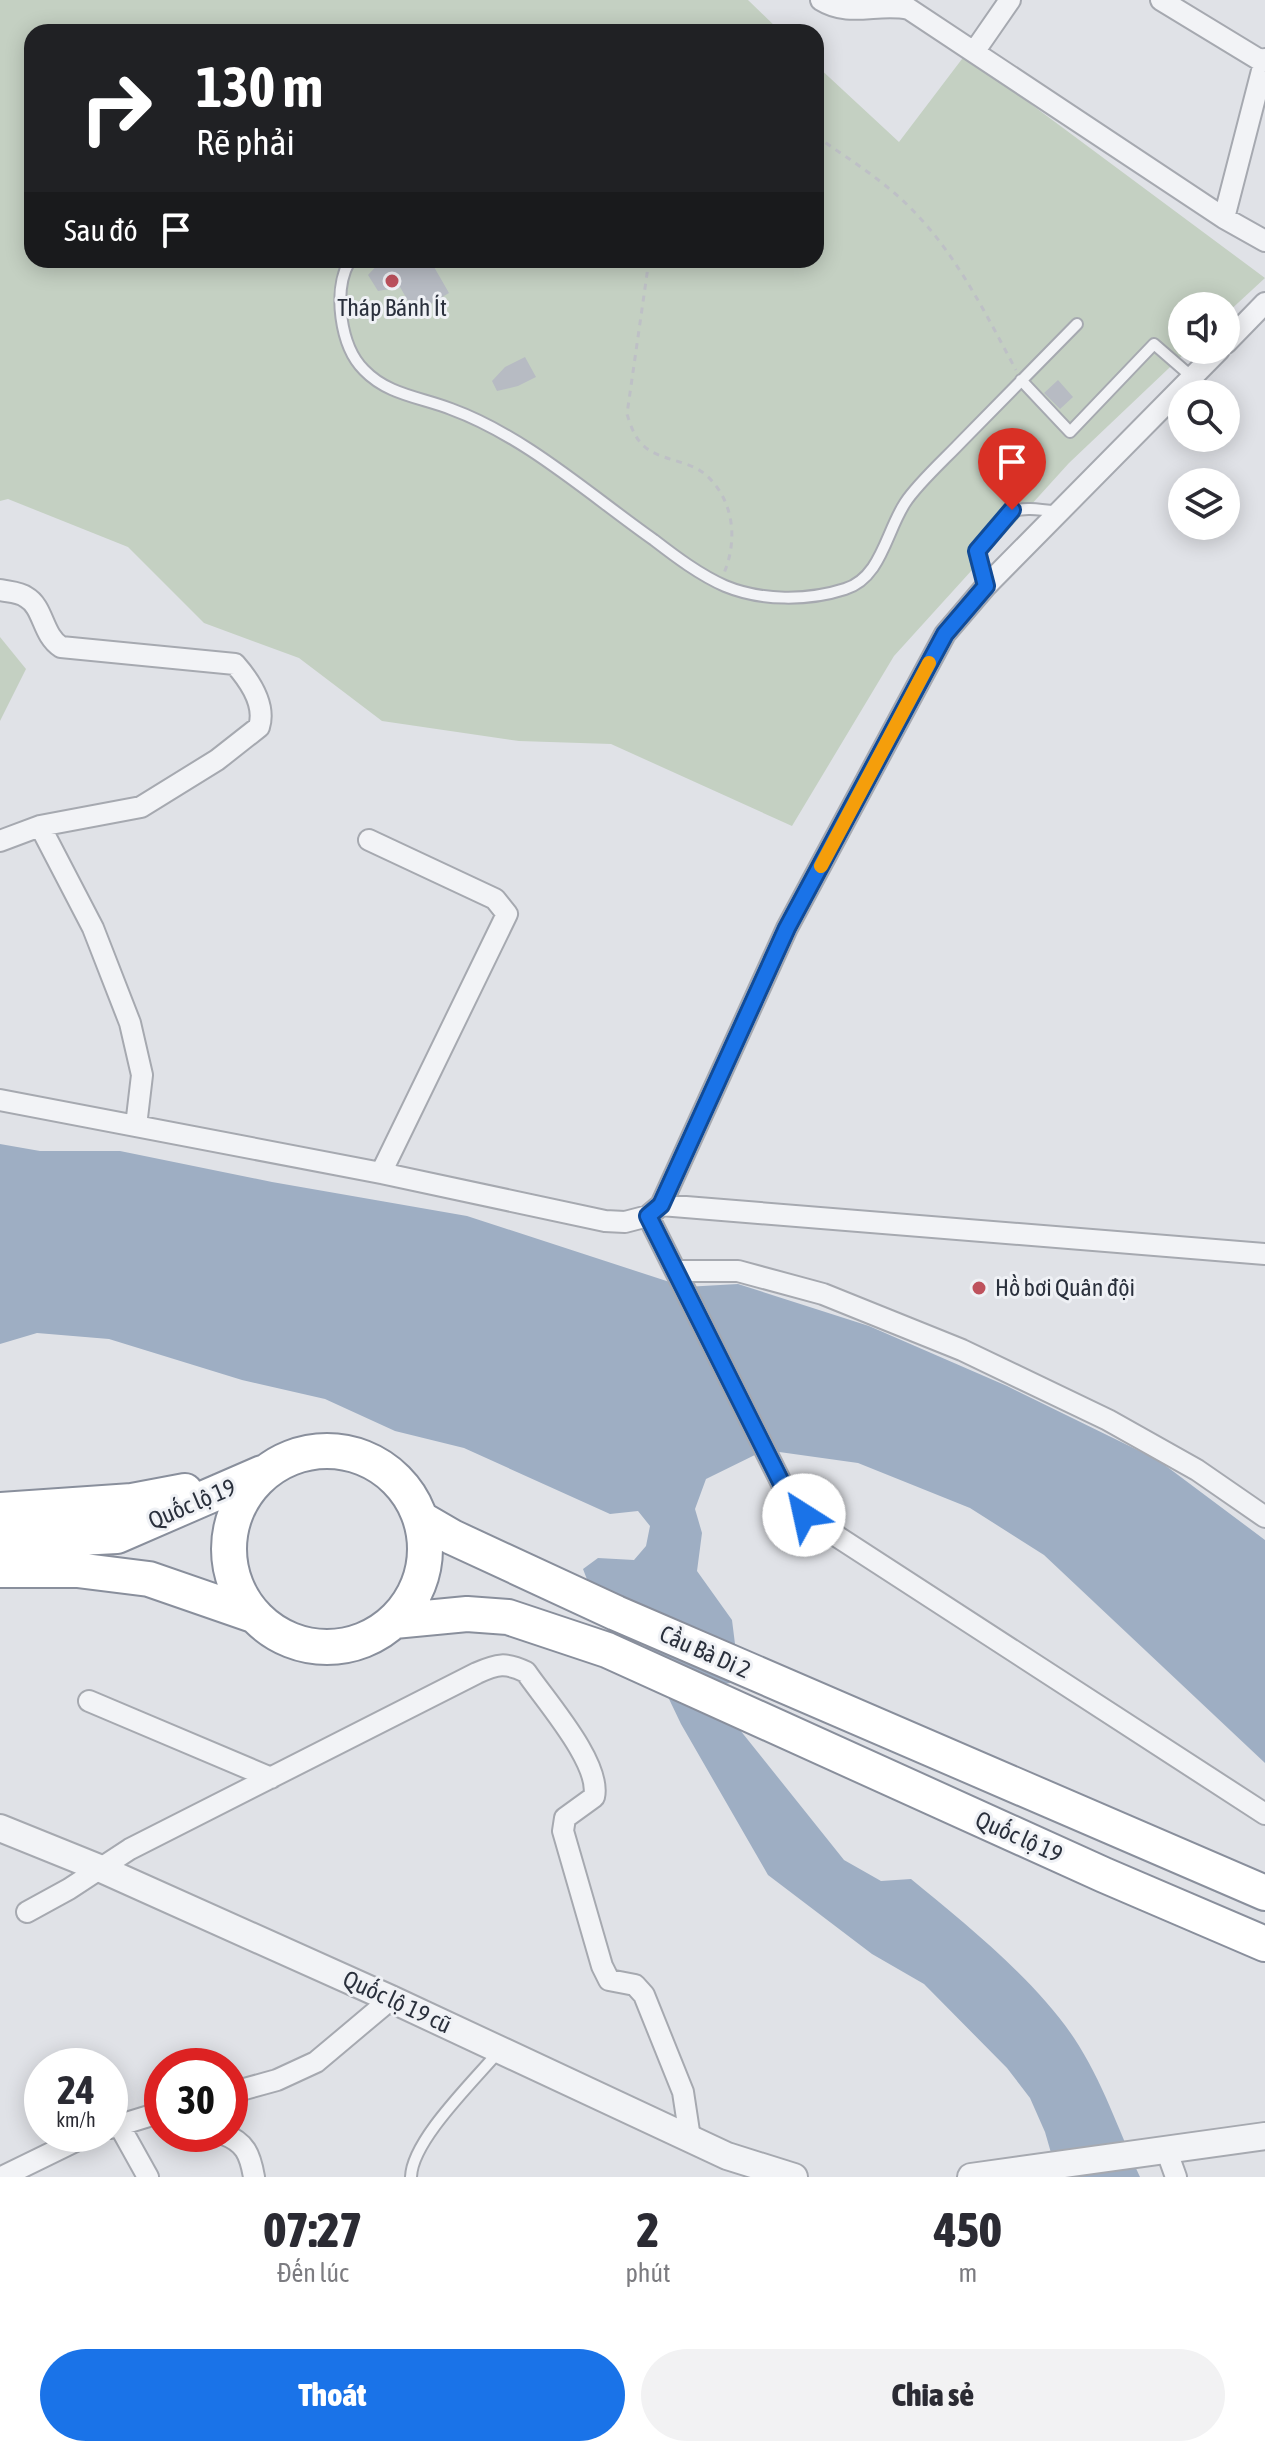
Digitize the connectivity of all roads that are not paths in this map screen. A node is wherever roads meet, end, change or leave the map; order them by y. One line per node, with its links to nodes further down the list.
1 (821, 0): 4 (street)
2 (1010, 0): 4 (street)
3 (1161, 0): 5 (street)
4 (974, 52): 6 (street)
5 (1264, 60): 6 (street)
6 (1224, 218): 7 (street)
7 (1265, 241)
8 (346, 268): 14 (lane)
9 (1265, 303): 11 (street)
10 (1077, 324): 14 (lane)
11 (1240, 329)
12 (1205, 364): 13 (street)
13 (1192, 377): 14 (lane); 15 (street)
14 (1021, 380)
15 (1059, 512): 16 (street); 16 (lane)
16 (986, 586): 24 (street)
17 (0, 590): 18 (street)
18 (40, 826): 20 (street); 22 (street)
19 (369, 840): 23 (street)
20 (0, 841)
21 (0, 1100): 22 (street)
22 (136, 1126): 23 (street)
23 (381, 1173): 24 (street)
24 (654, 1211): 25 (street); 26 (street)
25 (1265, 1254)
26 (681, 1279): 29 (street); 40 (street)
27 (267, 1471): 28 (highway); 30 (highway); 31 (highway, Quốc lộ 19); 34 (highway)
28 (0, 1510)
29 (1265, 1517)
30 (421, 1519): 35 (highway); 36 (highway, Cầu Bà Di 2)
31 (117, 1536): 32 (highway, Quốc lộ 19); 34 (highway, Quốc lộ 19)
32 (0, 1542)
33 (0, 1570): 34 (highway)
34 (253, 1615): 35 (highway)
35 (394, 1621): 38 (highway, Cầu Bà Di 2)
36 (795, 1692): 43 (highway, Quốc lộ 19)
37 (89, 1701): 39 (street)
38 (775, 1725): 45 (highway, Quốc lộ 19)
39 (271, 1778): 42 (street); 50 (street)
40 (1265, 1814)
41 (0, 1828): 42 (street, Quốc lộ 19 cũ)
42 (99, 1868): 44 (street); 46 (street, Quốc lộ 19 cũ)
43 (1265, 1893)
44 (27, 1912)
45 (1265, 1944)
46 (391, 1999): 47 (street, Quốc lộ 19 cũ); 48 (street)
47 (500, 2050): 50 (street, Quốc lộ 19 cũ); 60 (lane)
48 (248, 2088)
49 (1265, 2136): 54 (street)
50 (690, 2138): 55 (street, Quốc lộ 19 cũ)
51 (128, 2147): 58 (street)
52 (53, 2152): 57 (street)
53 (247, 2152): 59 (street)
54 (1167, 2152): 56 (street); 63 (street)
55 (731, 2166): 61 (street, Quốc lộ 19 cũ)
56 (1007, 2175): 62 (street)
57 (2, 2177)
58 (148, 2177)
59 (254, 2177)
60 (411, 2177)
61 (794, 2177)
62 (971, 2177)
63 (1176, 2177)

